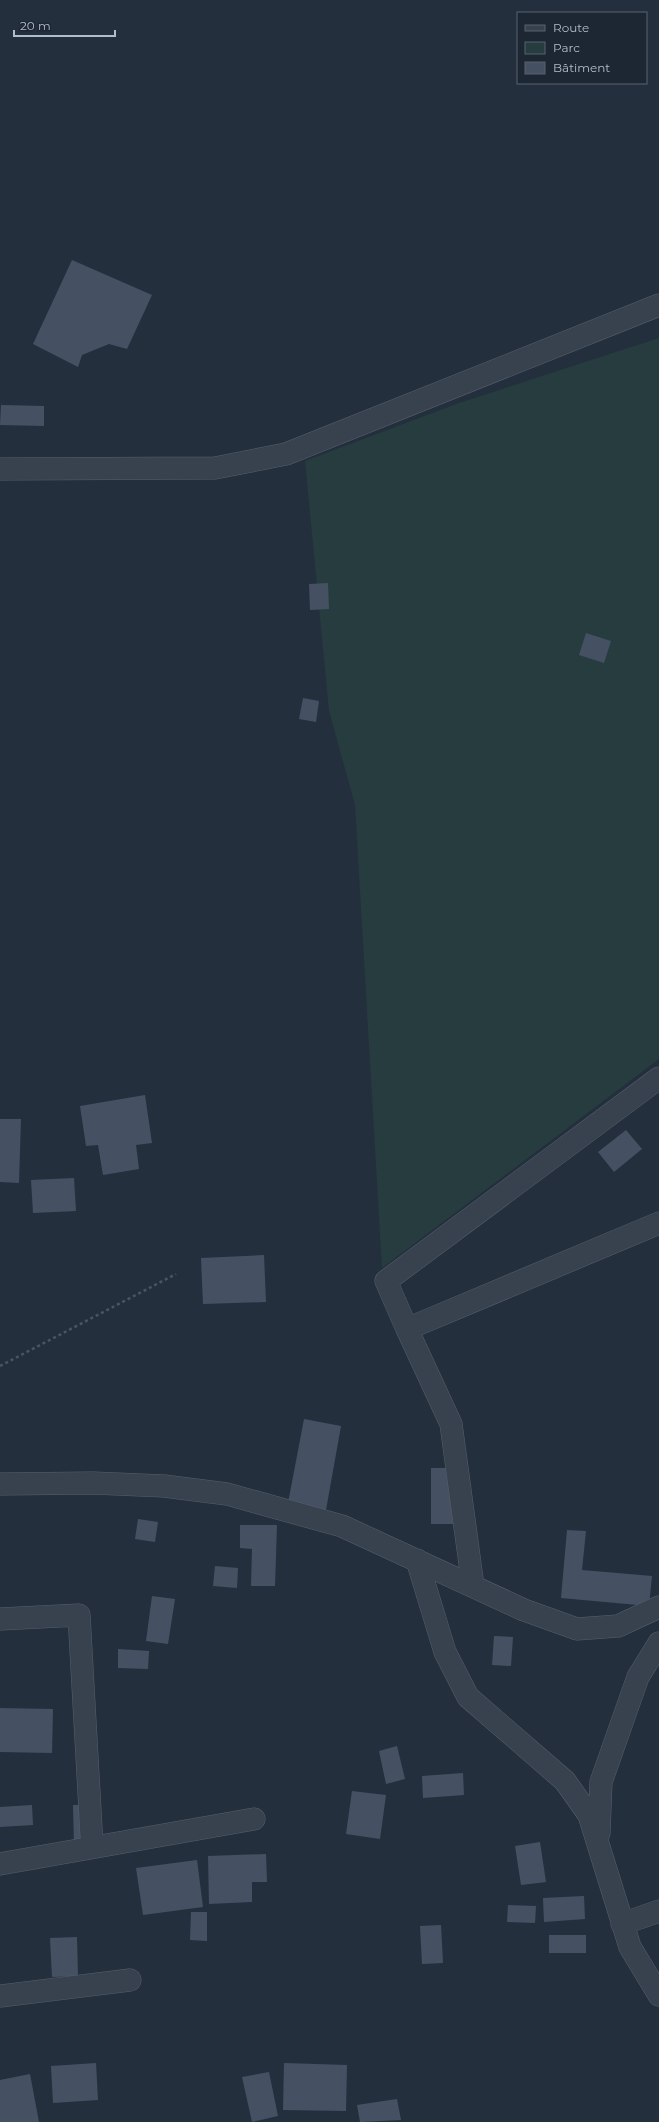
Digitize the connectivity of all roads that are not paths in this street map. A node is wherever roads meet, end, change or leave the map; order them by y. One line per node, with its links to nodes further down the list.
1 (659, 305): 2 (street)
2 (0, 469)
3 (659, 1078): 5 (street)
4 (659, 1222): 5 (street)
5 (407, 1329): 8 (street)
6 (0, 1484): 7 (street)
7 (417, 1560): 8 (street); 13 (street)
8 (473, 1586): 9 (street)
9 (659, 1607)
10 (0, 1619): 14 (street)
11 (659, 1643): 13 (street)
12 (254, 1819): 14 (street)
13 (598, 1845): 17 (street)
14 (92, 1846): 15 (street)
15 (0, 1864)
16 (659, 1910): 17 (street)
17 (622, 1924): 19 (street)
18 (130, 1980): 20 (street)
19 (659, 1995)
20 (0, 1996)

